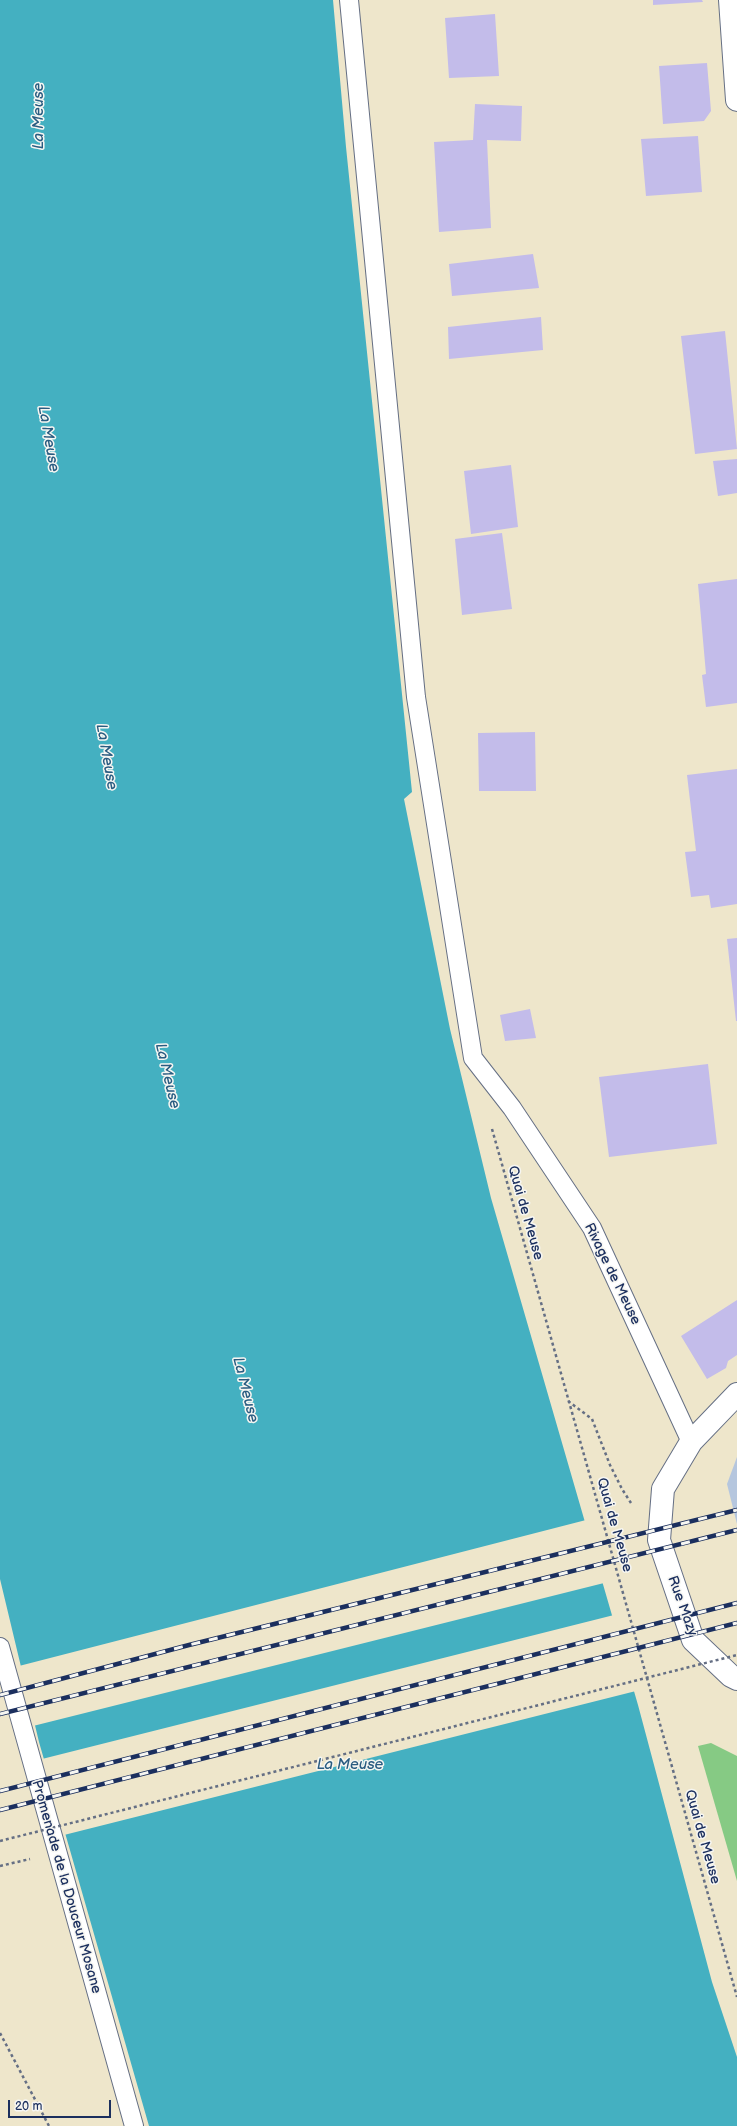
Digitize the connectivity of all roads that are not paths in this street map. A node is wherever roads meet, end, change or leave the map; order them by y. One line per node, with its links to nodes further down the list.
1 (349, 0): 5 (lane, Rivage de Meuse)
2 (730, 0): 3 (street)
3 (737, 100)
4 (737, 1394): 5 (street)
5 (691, 1442): 7 (street, Rue Mazy)
6 (0, 1647): 8 (lane, Promenade de la Douceur Mosane)
7 (737, 1679)
8 (134, 2126)

